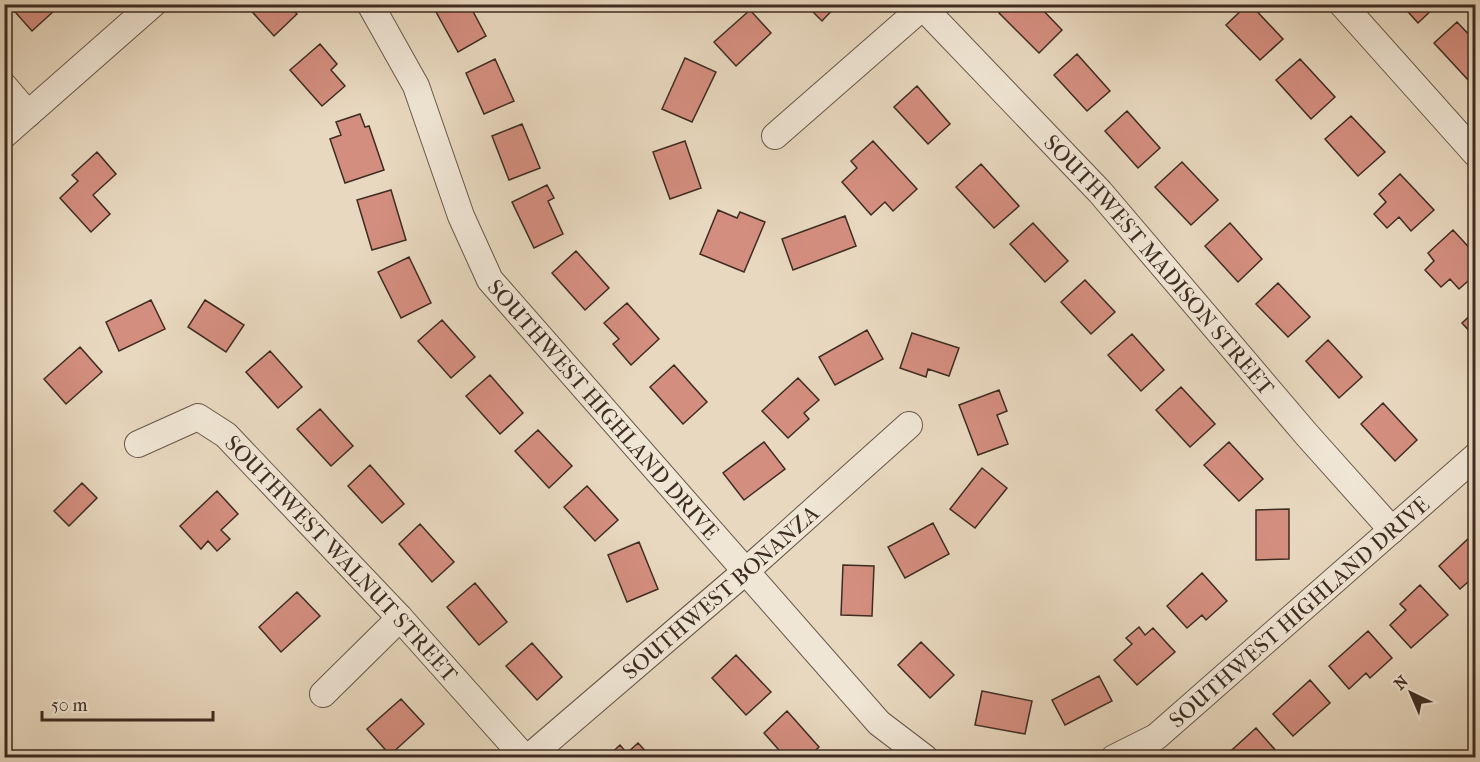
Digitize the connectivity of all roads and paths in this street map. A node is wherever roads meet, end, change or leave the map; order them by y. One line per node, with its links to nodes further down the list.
1 (153, 4): 6 (street)
2 (370, 4): 14 (street, SOUTHWEST HIGHLAND DRIVE)
3 (1342, 4): 9 (street)
4 (923, 6): 8 (street); 13 (street, SOUTHWEST MADISON STREET)
5 (4, 86): 6 (street)
6 (28, 114): 7 (street)
7 (4, 135)
8 (775, 136)
9 (1476, 154)
10 (909, 425): 14 (street, SOUTHWEST BONANZA)
11 (138, 444): 15 (street, SOUTHWEST WALNUT STREET)
12 (1476, 456): 13 (street, SOUTHWEST HIGHLAND DRIVE)
13 (1392, 530): 19 (street, SOUTHWEST HIGHLAND DRIVE)
14 (746, 571): 17 (street, SOUTHWEST BONANZA); 18 (street, SOUTHWEST HIGHLAND DRIVE)
15 (400, 618): 16 (street); 17 (street, SOUTHWEST WALNUT STREET)
16 (323, 693)
17 (526, 758)
18 (925, 758)
19 (1114, 758)

